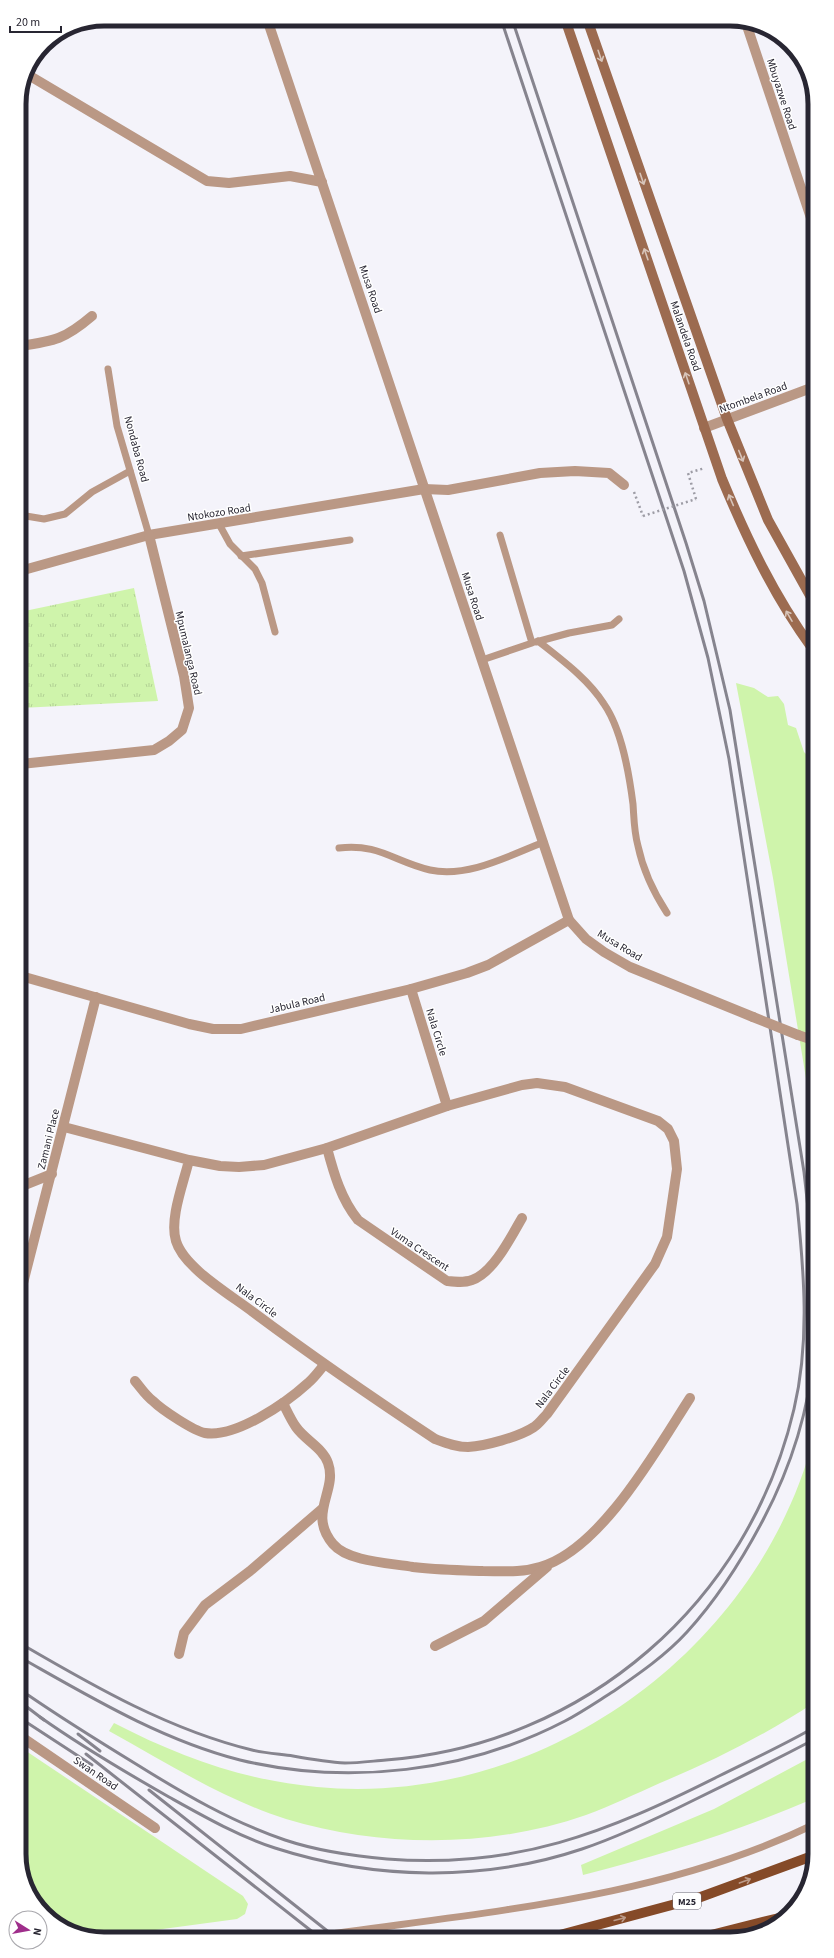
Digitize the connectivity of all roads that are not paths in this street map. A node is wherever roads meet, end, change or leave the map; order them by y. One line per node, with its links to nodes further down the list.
1 (269, 26): 6 (street, Musa Road)
2 (567, 26): 13 (main road, Malandela Road, one-way to 2)
3 (589, 26): 12 (main road, Malandela Road, one-way to 12)
4 (748, 29): 7 (street, Mbuyazwe Road)
5 (31, 77): 6 (street)
6 (322, 182): 16 (street, Musa Road)
7 (808, 209)
8 (92, 316): 9 (street)
9 (26, 345)
10 (108, 369): 14 (lane, Nondaba Road)
11 (808, 389): 12 (street, Ntombela Road)
12 (727, 420): 13 (street, Ntombela Road); 24 (main road, Malandela Road, one-way to 24)
13 (704, 428): 28 (main road, Malandela Road, one-way to 13)
14 (130, 471): 17 (lane); 19 (lane, Nondaba Road)
15 (624, 485): 16 (street, Ntokozo Road)
16 (424, 489): 18 (street, Ntokozo Road); 29 (street, Musa Road)
17 (26, 516)
18 (219, 524): 19 (street, Ntokozo Road); 22 (lane)
19 (148, 535): 23 (street, Ntokozo Road); 30 (street, Mpumalanga Road)
20 (500, 535): 27 (lane)
21 (350, 540): 22 (lane)
22 (241, 556): 26 (lane)
23 (26, 569)
24 (808, 592)
25 (619, 619): 27 (lane)
26 (275, 632)
27 (535, 642): 29 (lane); 33 (lane)
28 (808, 643)
29 (482, 660): 31 (street, Musa Road)
30 (26, 763)
31 (544, 842): 32 (lane); 34 (street, Musa Road)
32 (339, 848)
33 (666, 913)
34 (569, 920): 36 (street, Jabula Road); 38 (street, Musa Road, bridge)
35 (26, 977): 37 (street, Jabula Road)
36 (411, 989): 37 (street, Jabula Road); 39 (street, Nala Circle)
37 (96, 997): 40 (street, Zamani Place)
38 (808, 1038)
39 (447, 1106): 41 (street, Nala Circle); 47 (street, Nala Circle)
40 (64, 1127): 42 (street, Nala Circle); 43 (street, Zamani Place)
41 (327, 1148): 42 (street, Nala Circle); 45 (street, Vuma Crescent)
42 (189, 1160): 47 (street, Nala Circle)
43 (52, 1174): 44 (street); 46 (street, Zamani Place)
44 (26, 1184)
45 (522, 1218)
46 (26, 1272)
47 (324, 1364): 50 (street)
48 (135, 1381): 50 (street)
49 (690, 1398): 52 (street)
50 (283, 1403): 51 (street)
51 (322, 1509): 52 (street); 54 (street)
52 (553, 1562): 53 (street)
53 (435, 1646)
54 (179, 1654)
55 (26, 1740): 57 (street, Swan Road)
56 (808, 1827): 60 (lane)
57 (155, 1828)
58 (808, 1859): 61 (main road, M25, one-way to 58)
59 (772, 1920): 62 (main road)
60 (345, 1932)
61 (571, 1932)
62 (723, 1932)

